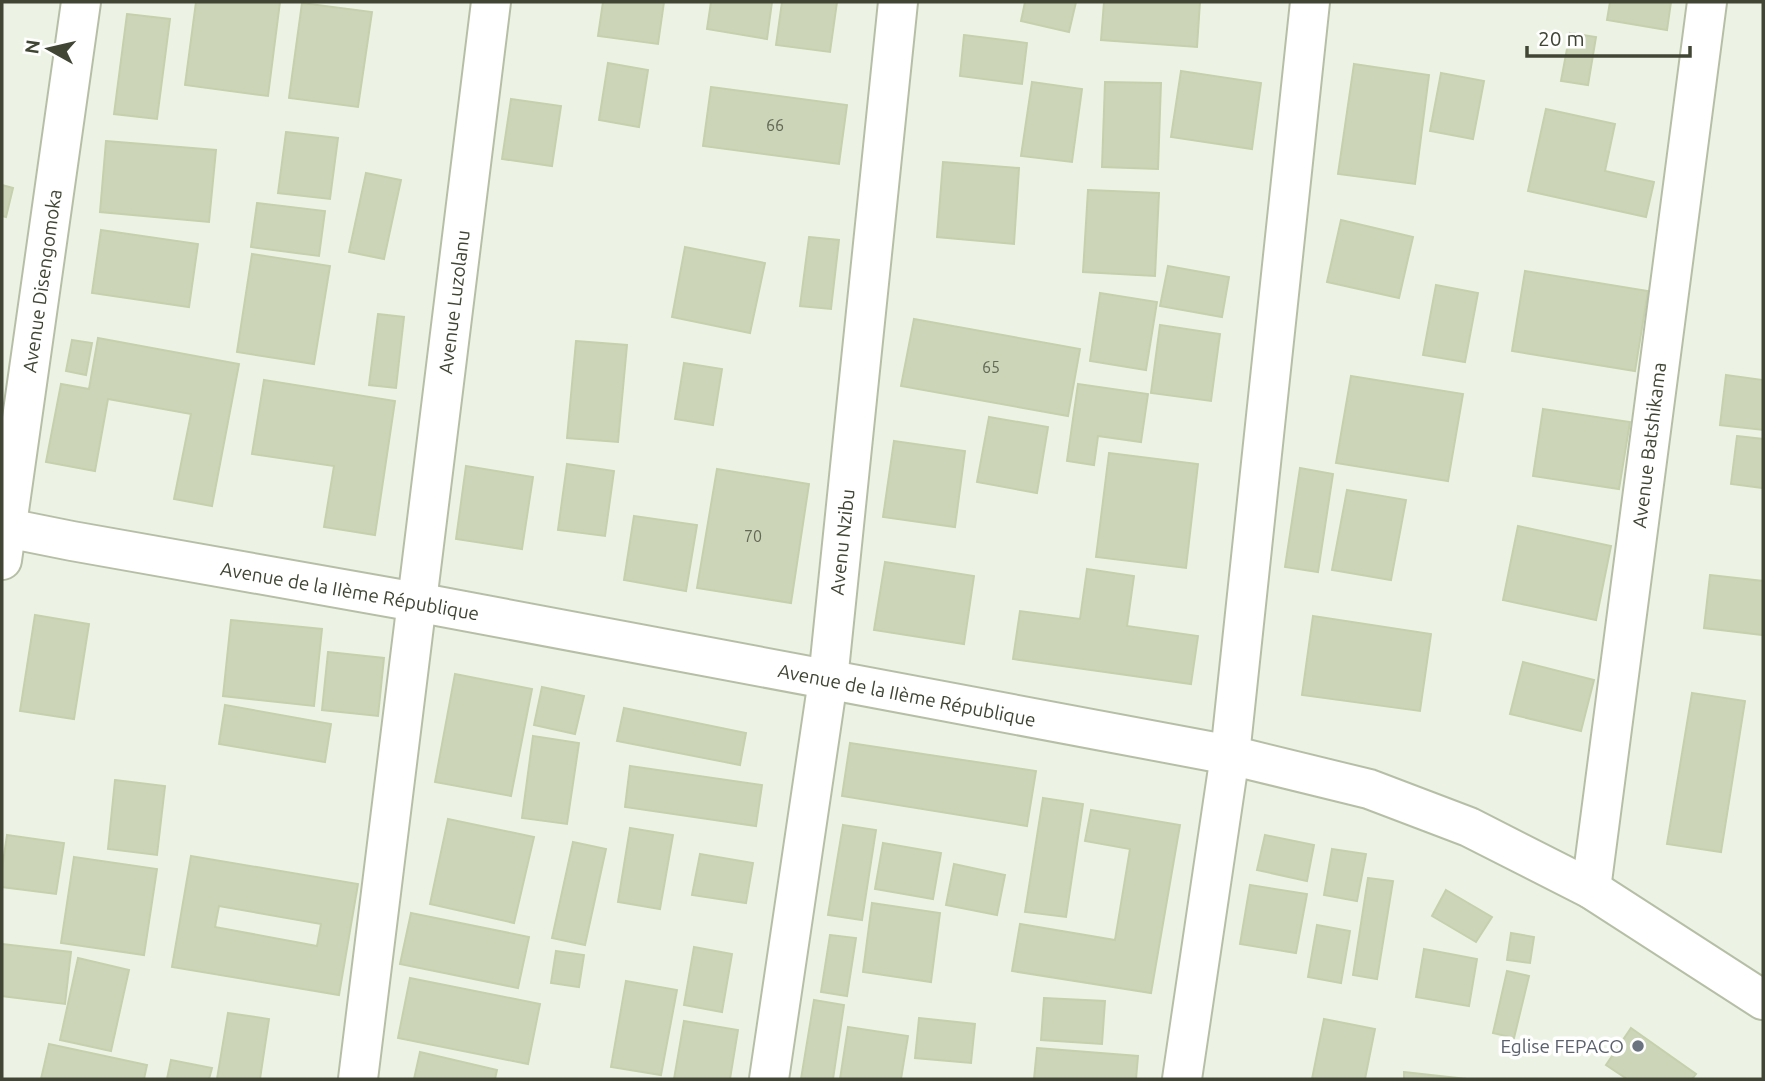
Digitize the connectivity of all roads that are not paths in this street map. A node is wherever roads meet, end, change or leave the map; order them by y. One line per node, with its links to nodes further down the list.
1 (81, 2): 6 (street, Avenue Disengomoka)
2 (491, 2): 7 (street, Avenue Luzolanu)
3 (898, 2): 8 (street, Avenu Nzibu)
4 (1310, 2): 9 (street)
5 (1707, 2): 10 (street, Avenue Batshikama)
6 (3, 538): 7 (street, Avenue de la IIème République)
7 (416, 602): 8 (street, Avenue de la IIème République); 12 (street, Avenue Luzolanu)
8 (828, 680): 9 (street, Avenue de la IIème République); 13 (street, Avenu Nzibu)
9 (1230, 755): 10 (street, Avenue de la IIème République); 14 (street)
10 (1591, 889): 11 (street, Avenue de la IIème République)
11 (1763, 1000)
12 (358, 1079)
13 (769, 1079)
14 (1182, 1079)

